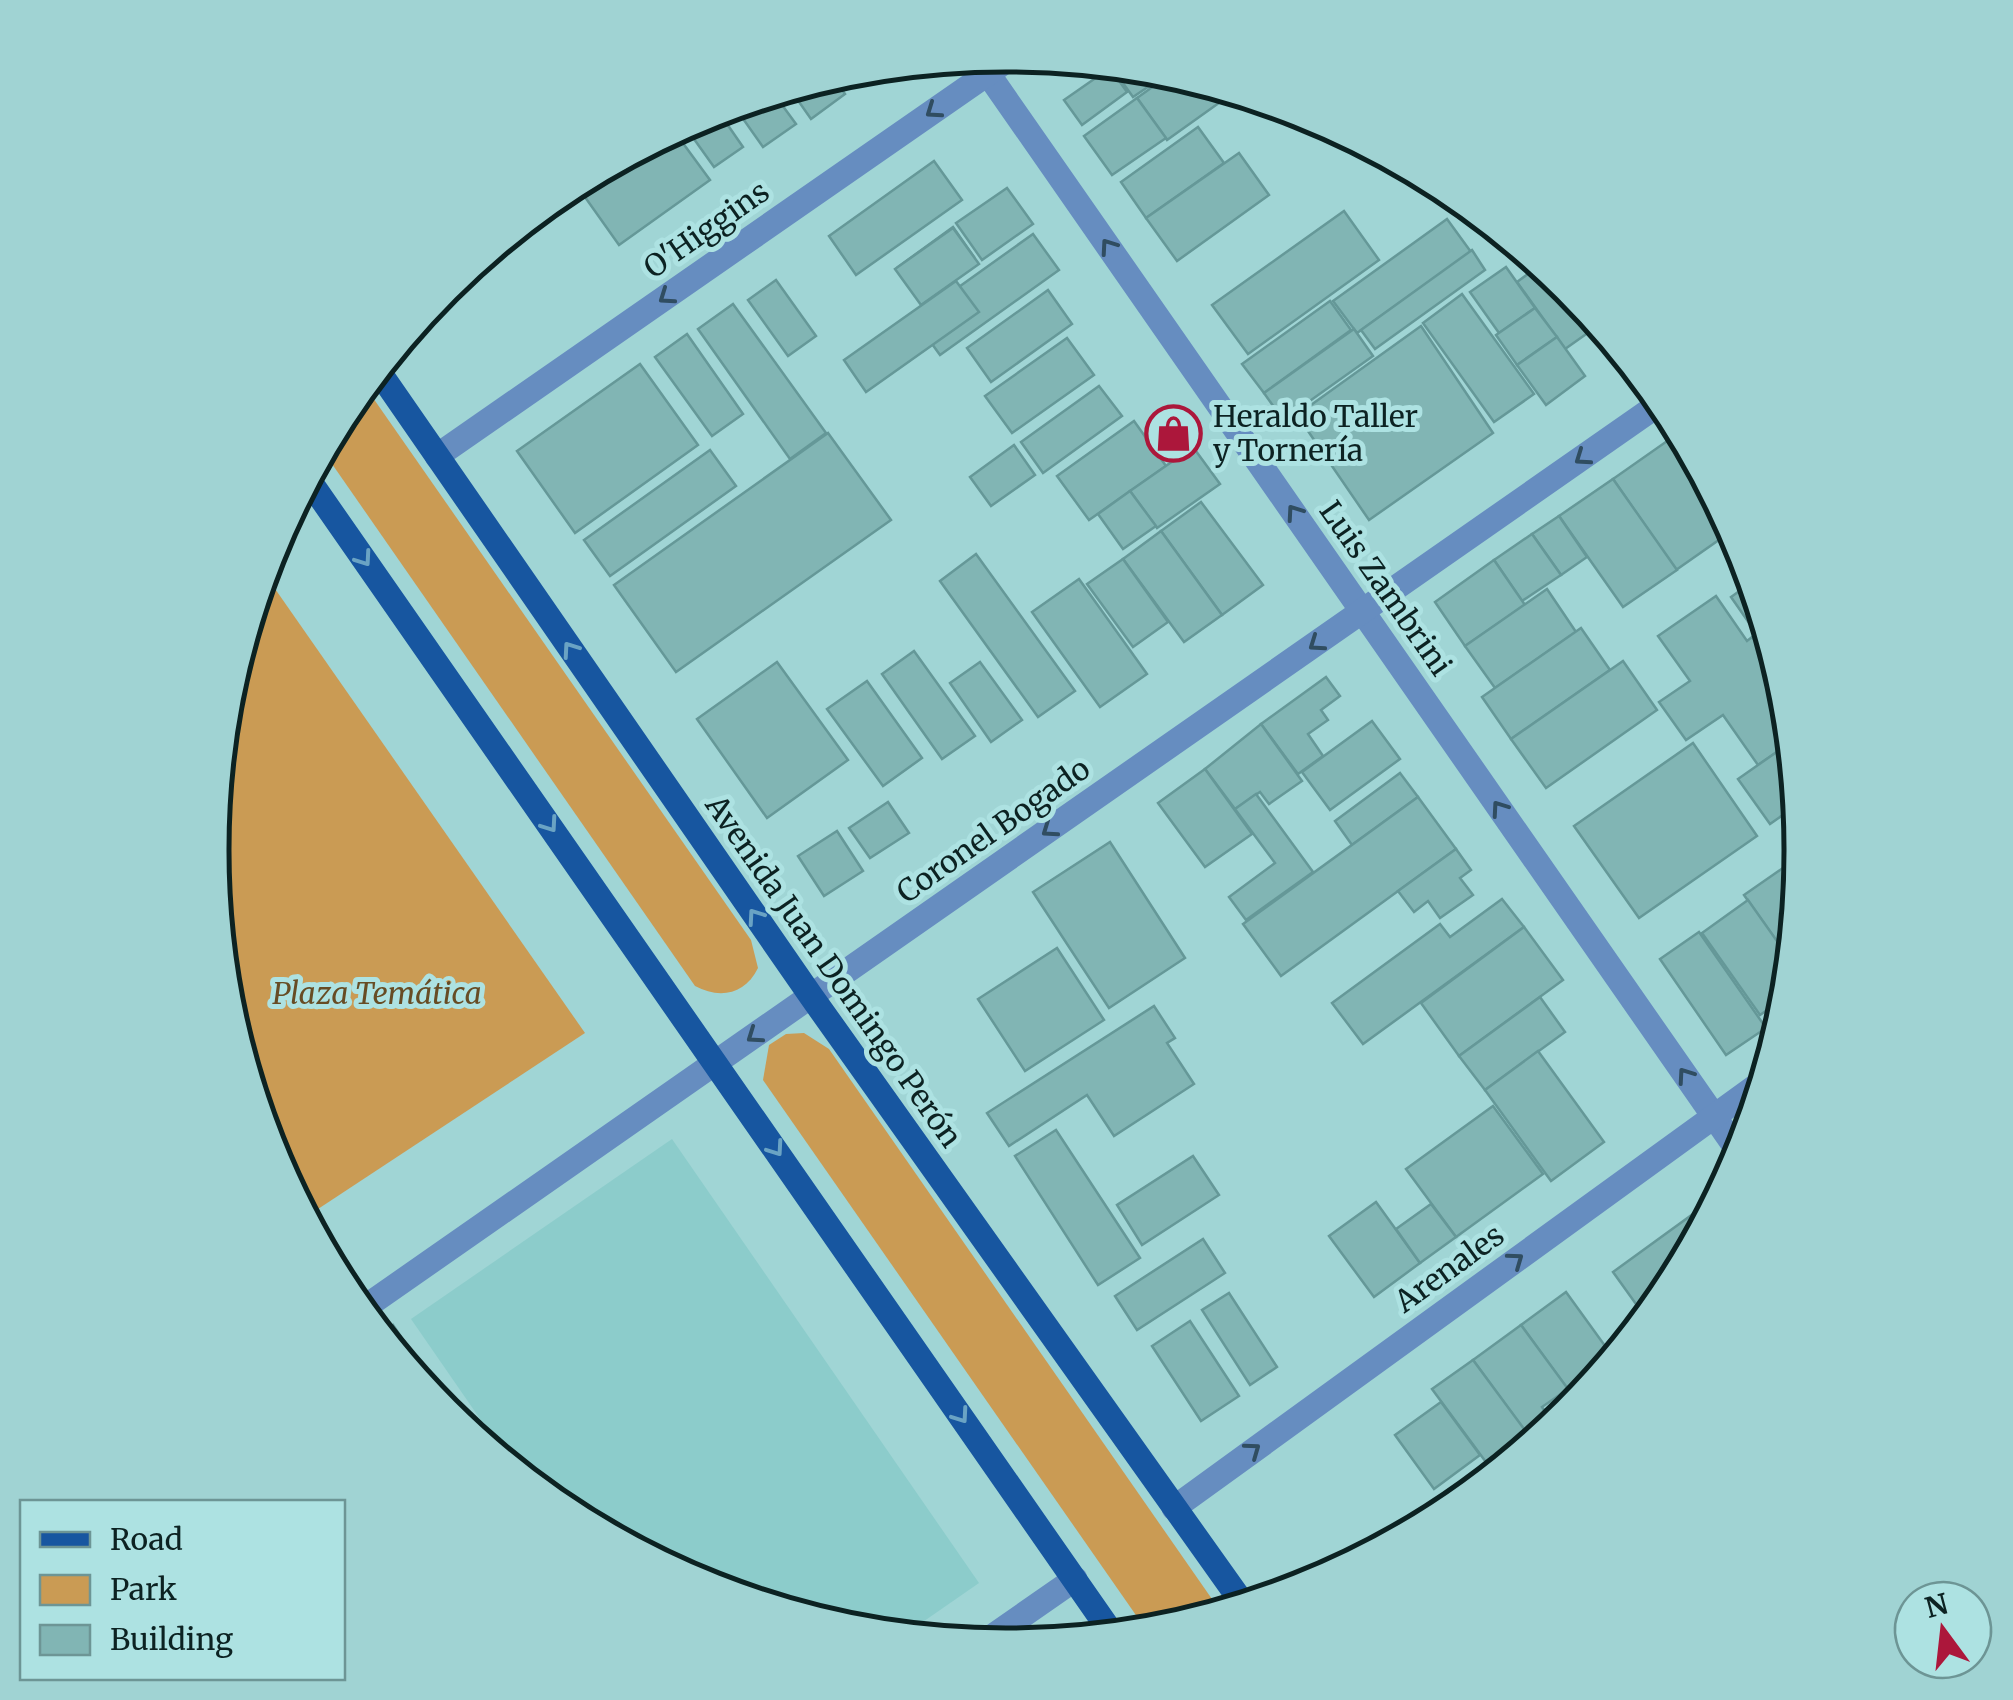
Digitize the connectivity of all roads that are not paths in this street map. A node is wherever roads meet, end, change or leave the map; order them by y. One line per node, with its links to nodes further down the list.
1 (972, 73): 5 (street, O'Higgins, one-way to 5)
2 (987, 73): 7 (street, Luis Zambrini, one-way to 2)
3 (386, 382): 5 (main road, Avenida Juan Domingo Perón)
4 (1648, 412): 7 (street, Coronel Bogado, one-way to 7)
5 (437, 456): 8 (main road, Avenida Juan Domingo Perón, one-way to 5)
6 (317, 492): 9 (main road, one-way to 9)
7 (1363, 612): 8 (street, Coronel Bogado, one-way to 8); 11 (street, Luis Zambrini, one-way to 7)
8 (811, 996): 9 (street, Coronel Bogado, one-way to 9); 14 (main road, Avenida Juan Domingo Perón)
9 (716, 1063): 13 (street, Coronel Bogado); 15 (main road, one-way to 15)
10 (1745, 1095): 11 (street, Arenales)
11 (1714, 1116): 12 (street, Luis Zambrini); 14 (street, Arenales, one-way to 11)
12 (1729, 1137)
13 (374, 1301)
14 (1174, 1508): 16 (main road, Avenida Juan Domingo Perón)
15 (1075, 1579): 17 (main road); 18 (street)
16 (1235, 1593)
17 (1104, 1621)
18 (1005, 1628)

